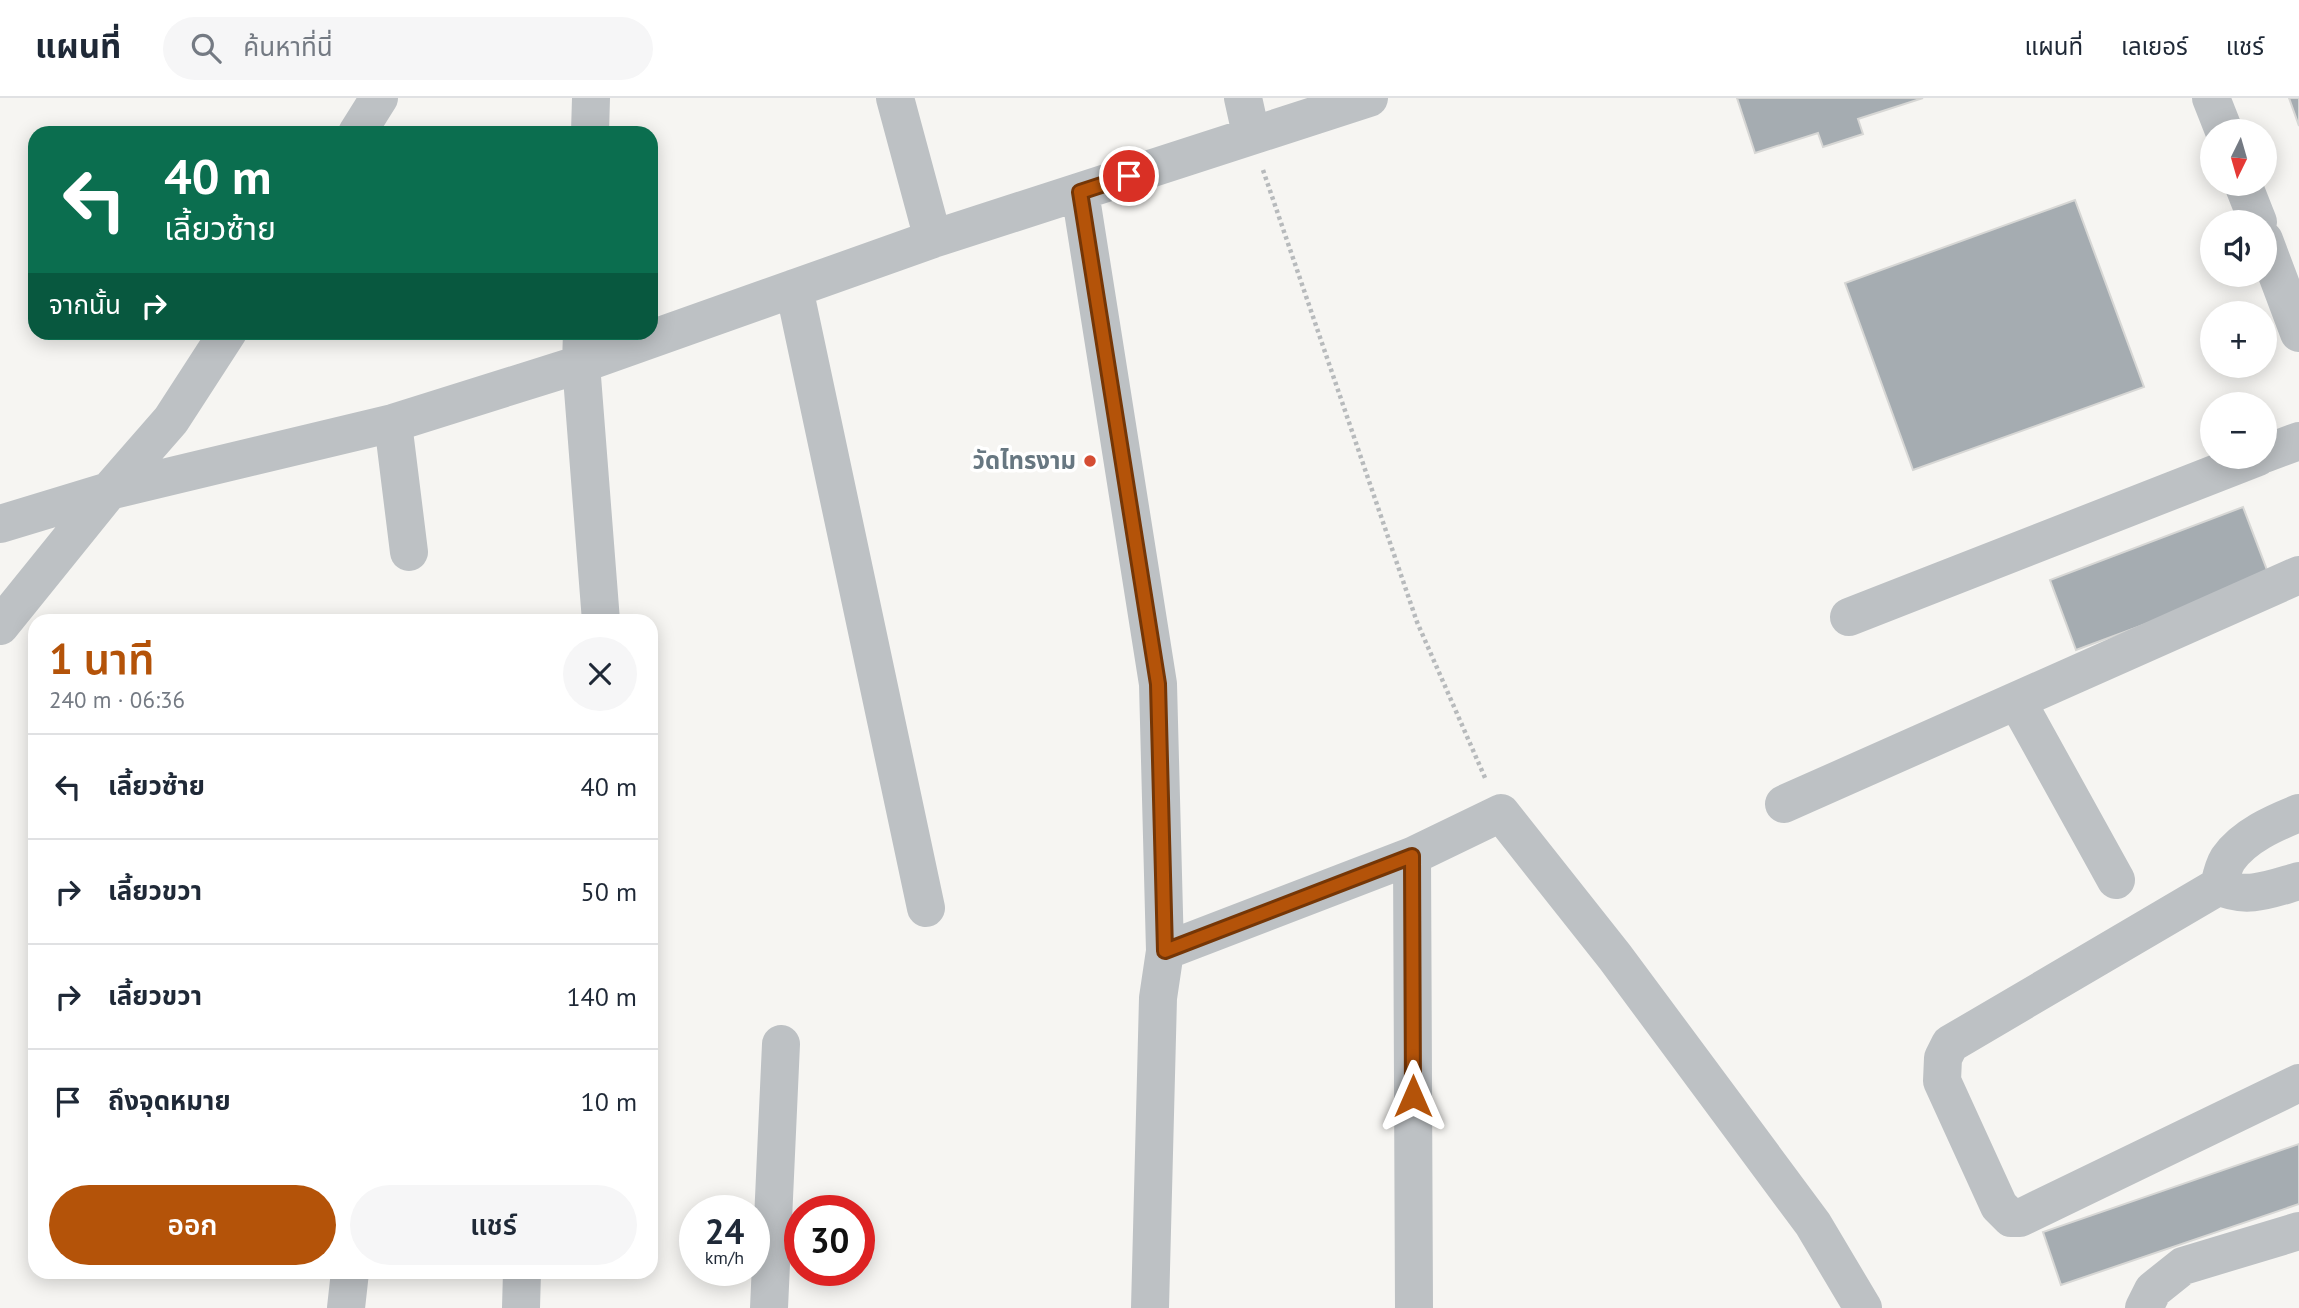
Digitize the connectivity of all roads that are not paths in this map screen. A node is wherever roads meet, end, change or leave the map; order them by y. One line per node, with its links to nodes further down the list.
1 (379, 98): 8 (street)
2 (591, 98): 9 (street)
3 (895, 98): 11 (street)
4 (1369, 98): 6 (street)
5 (2211, 98): 7 (street)
6 (1247, 116): 10 (street)
7 (2219, 119)
8 (361, 126)
9 (590, 126)
10 (1080, 192): 11 (street); 39 (street)
11 (933, 239): 13 (street)
12 (2277, 274): 15 (street)
13 (794, 288): 14 (street); 38 (street)
14 (658, 326)
15 (2299, 332)
16 (223, 340): 23 (street)
17 (610, 340): 18 (street)
18 (582, 348): 19 (street); 27 (street)
19 (393, 423): 23 (street); 25 (street)
20 (2299, 440): 21 (street)
21 (2277, 449)
22 (2227, 469): 28 (street)
23 (109, 491): 24 (street); 29 (street)
24 (0, 524)
25 (409, 552)
26 (2299, 575): 30 (street)
27 (601, 614)
28 (1849, 617)
29 (0, 626)
30 (2017, 701): 31 (street); 35 (street)
31 (1784, 804)
32 (2288, 817): 34 (street); 37 (street)
33 (1412, 856): 39 (street); 49 (street); 50 (street)
34 (2299, 871)
35 (2116, 880)
36 (2299, 881): 37 (street)
37 (2219, 886): 41 (street)
38 (926, 908)
39 (1165, 951): 48 (street)
40 (781, 1044): 47 (street)
41 (2299, 1083)
42 (2299, 1231): 51 (street)
43 (349, 1279): 45 (street)
44 (522, 1279): 46 (street)
45 (346, 1308)
46 (522, 1308)
47 (769, 1308)
48 (1150, 1308)
49 (1415, 1308)
50 (1863, 1308)
51 (2144, 1308)

